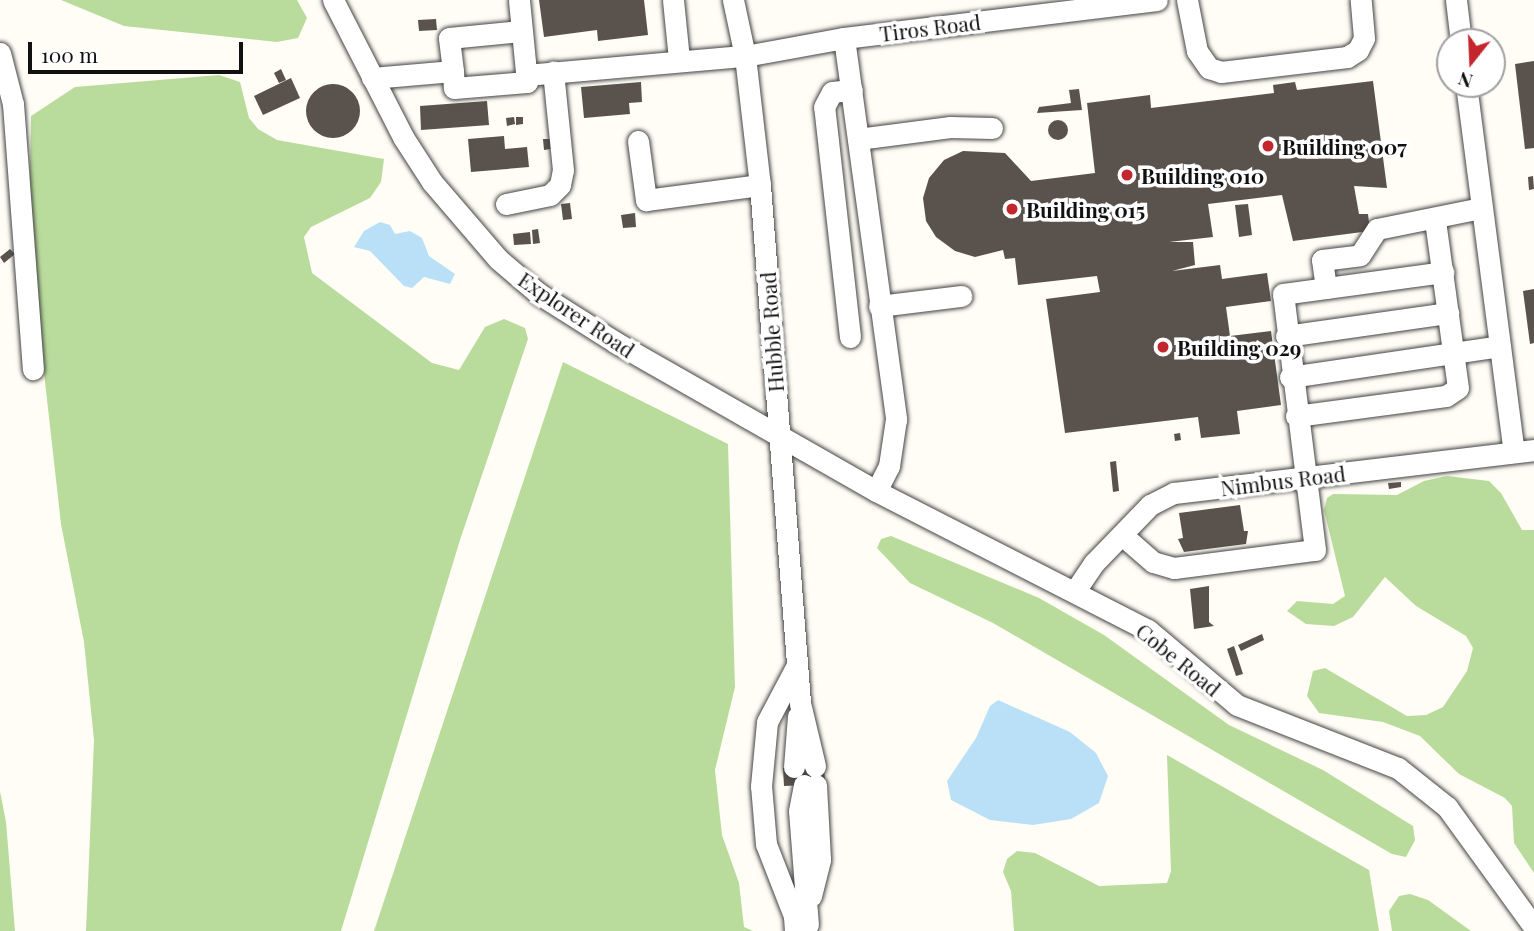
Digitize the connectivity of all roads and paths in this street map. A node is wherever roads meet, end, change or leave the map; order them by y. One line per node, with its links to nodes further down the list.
1 (333, 0): 19 (street, Explorer Road)
2 (519, 0): 11 (street)
3 (673, 0): 15 (street)
4 (733, 0): 14 (street, Hubble Road)
5 (1157, 0): 9 (street, Tiros Road)
6 (1187, 0): 7 (street)
7 (1361, 0)
8 (1456, 0): 10 (street)
9 (1130, 2): 12 (street, Tiros Road)
10 (1459, 28)
11 (521, 32): 16 (street); 18 (street)
12 (844, 38): 14 (street, Tiros Road); 20 (street)
13 (0, 53): 40 (street)
14 (745, 56): 15 (street, Tiros Road); 25 (street, Hubble Road)
15 (679, 59): 17 (street, Tiros Road)
16 (453, 71): 18 (street, Tiros Road); 19 (street)
17 (553, 72): 18 (street, Tiros Road); 26 (street)
18 (526, 75)
19 (372, 78): 43 (street, Explorer Road)
20 (852, 90): 23 (street); 30 (street)
21 (1468, 98): 27 (street)
22 (992, 128): 23 (street)
23 (858, 139): 29 (street)
24 (638, 141): 25 (street)
25 (760, 185): 43 (street, Hubble Road)
26 (506, 204)
27 (1481, 208): 28 (street); 38 (street)
28 (1435, 220): 31 (street); 32 (street)
29 (872, 250): 30 (street); 34 (street)
30 (841, 254): 37 (street)
31 (1443, 272): 32 (street); 35 (street)
32 (1326, 288): 36 (street)
33 (961, 296): 34 (street)
34 (879, 306): 46 (street)
35 (1448, 313): 36 (street); 39 (street)
36 (1286, 336): 41 (street)
37 (850, 337)
38 (1500, 346): 39 (street); 44 (street)
39 (1455, 352): 41 (street); 42 (street)
40 (33, 369)
41 (1290, 377): 42 (street)
42 (1296, 416): 45 (street)
43 (779, 436): 46 (street, Cobe Road); 49 (street, Hubble Road)
44 (1524, 451): 45 (street, Nimbus Road)
45 (1304, 477): 47 (street, Nimbus Road); 47 (street)
46 (876, 491): 48 (street, Cobe Road)
47 (1122, 535): 48 (street, Nimbus Road)
48 (1075, 591): 53 (street, Cobe Road)
49 (796, 667): 50 (street, Hubble Road); 52 (street)
50 (800, 704): 51 (street, Hubble Road); 51 (street, Hubble Road)
51 (805, 776): 52 (street, Hubble Road); 52 (street, Hubble Road)
52 (804, 927)
53 (1534, 927)

